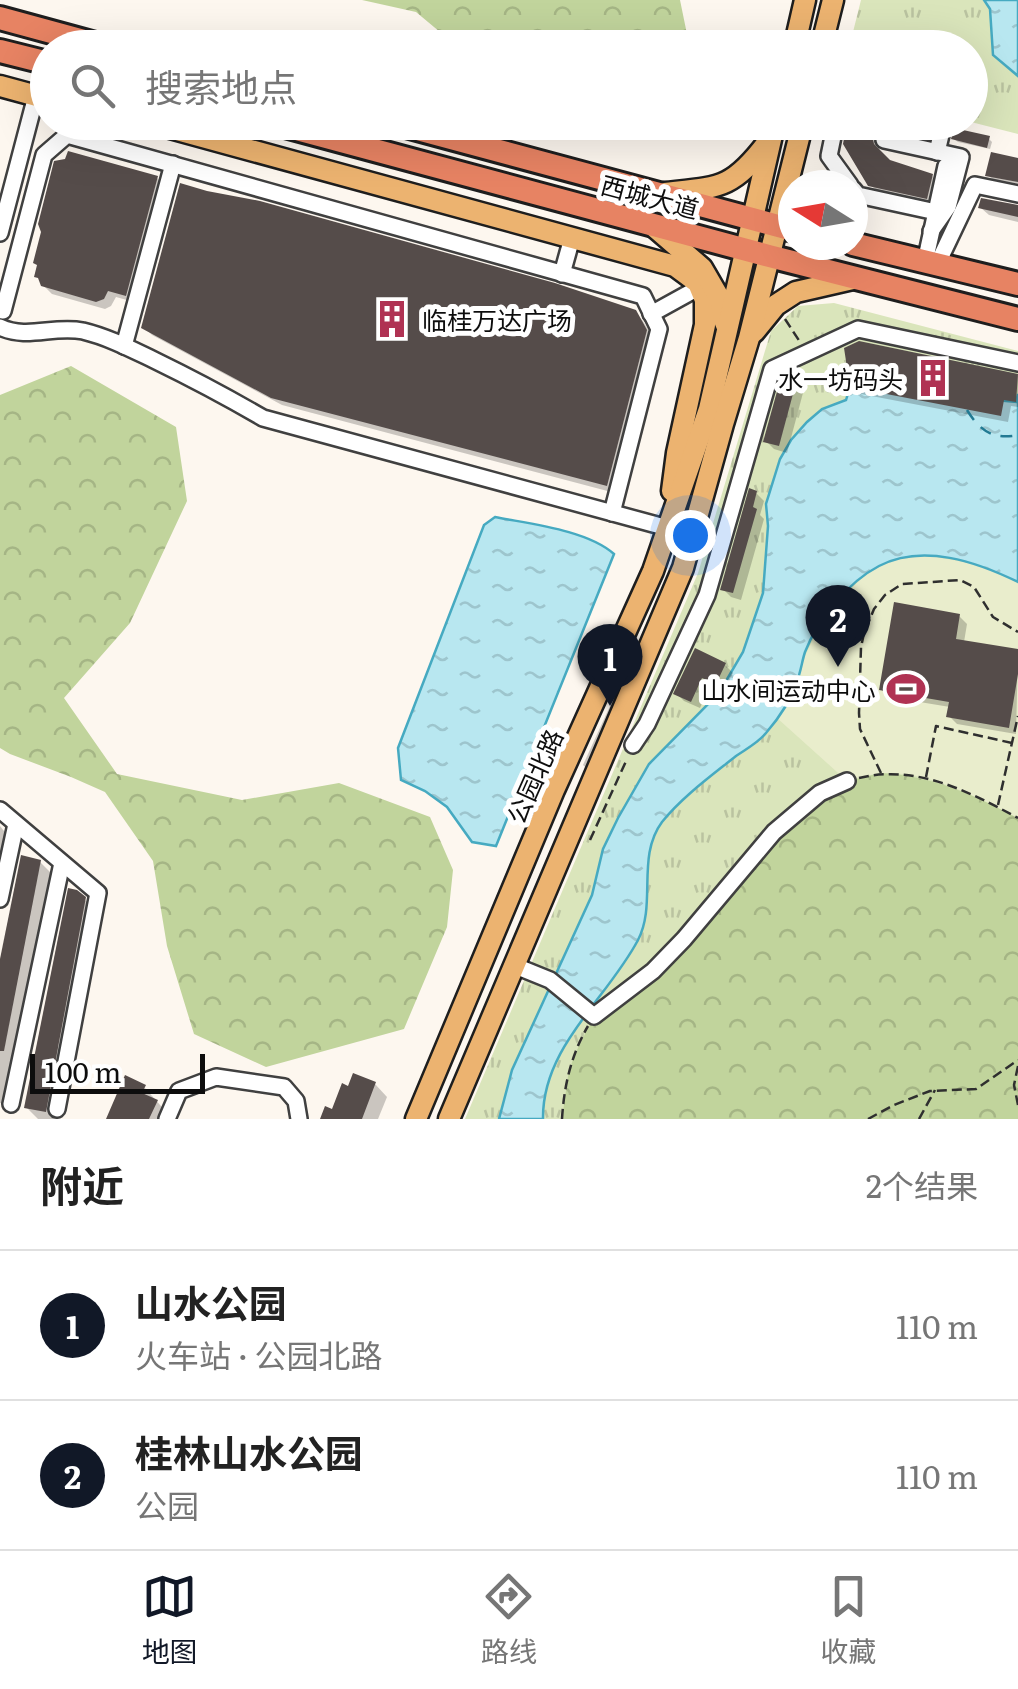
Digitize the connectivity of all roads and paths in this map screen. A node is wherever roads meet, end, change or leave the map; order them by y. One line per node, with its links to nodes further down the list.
1 (805, 0): 5 (main road)
2 (833, 0): 6 (main road)
3 (0, 18): 4 (highway)
4 (44, 30)
5 (798, 30)
6 (826, 30)
7 (0, 50): 8 (highway)
8 (30, 58)
9 (0, 86): 10 (main road)
10 (30, 95)
11 (30, 137): 39 (street)
12 (57, 140): 53 (street)
13 (103, 140): 26 (street)
14 (213, 140): 24 (main road)
15 (337, 140): 36 (highway, 西城大道)
16 (457, 140): 31 (highway, 西城大道)
17 (766, 140): 31 (main road)
18 (771, 140): 35 (main road, 公园北路)
19 (800, 140): 27 (main road)
20 (801, 140): 28 (main road)
21 (832, 140): 29 (street)
22 (884, 140): 25 (street)
23 (943, 140): 25 (street)
24 (268, 155): 30 (street); 40 (main road)
25 (941, 159): 34 (street); 38 (street)
26 (172, 164): 30 (street); 56 (street)
27 (795, 170)
28 (802, 170)
29 (839, 170)
30 (258, 188): 46 (street)
31 (658, 194): 35 (highway, 西城大道)
32 (1018, 194): 45 (street)
33 (868, 198): 34 (street)
34 (936, 212): 38 (street)
35 (751, 219): 37 (highway, 西城大道); 43 (main road, 公园北路)
36 (650, 224): 43 (highway, 西城大道); 54 (main road)
37 (778, 226)
38 (932, 232): 45 (street)
39 (0, 233)
40 (572, 238): 46 (street); 49 (main road)
41 (778, 241): 44 (main road)
42 (868, 247): 45 (highway)
43 (745, 249): 44 (highway, 西城大道); 54 (main road, 公园北路)
44 (769, 256): 47 (highway, 西城大道); 55 (main road)
45 (931, 263): 48 (highway)
46 (562, 274): 51 (street)
47 (857, 278): 50 (main road); 52 (highway, 西城大道)
48 (1018, 284)
49 (700, 288): 51 (street); 60 (main road)
50 (776, 305): 55 (main road); 57 (path)
51 (652, 314): 59 (street)
52 (1018, 318)
53 (2, 319): 56 (street)
54 (726, 332): 60 (main road, 公园北路)
55 (749, 338): 75 (main road)
56 (124, 346): 59 (street)
57 (807, 353): 58 (street); 64 (street)
58 (1018, 363)
59 (612, 513): 60 (street)
60 (668, 528): 84 (main road, 公园北路)
61 (1018, 632): 65 (path)
62 (1018, 716): 63 (path)
63 (1012, 743): 66 (path); 68 (path)
64 (633, 745): 72 (path)
65 (881, 773): 66 (path); 67 (path)
66 (926, 779): 68 (path)
67 (847, 781): 76 (street)
68 (998, 807): 70 (path)
69 (0, 810): 71 (street)
70 (1018, 818)
71 (16, 824): 73 (street); 74 (street)
72 (590, 840)
73 (62, 863): 79 (street); 81 (street)
74 (0, 899)
75 (514, 965): 76 (street); 85 (main road)
76 (594, 1016): 86 (path)
77 (1018, 1063): 78 (path); 80 (path)
78 (935, 1090): 87 (path); 88 (path)
79 (11, 1104)
80 (1018, 1106)
81 (57, 1109)
82 (167, 1119): 83 (street)
83 (299, 1119)
84 (416, 1119)
85 (448, 1119)
86 (562, 1119)
87 (868, 1119)
88 (919, 1119)

